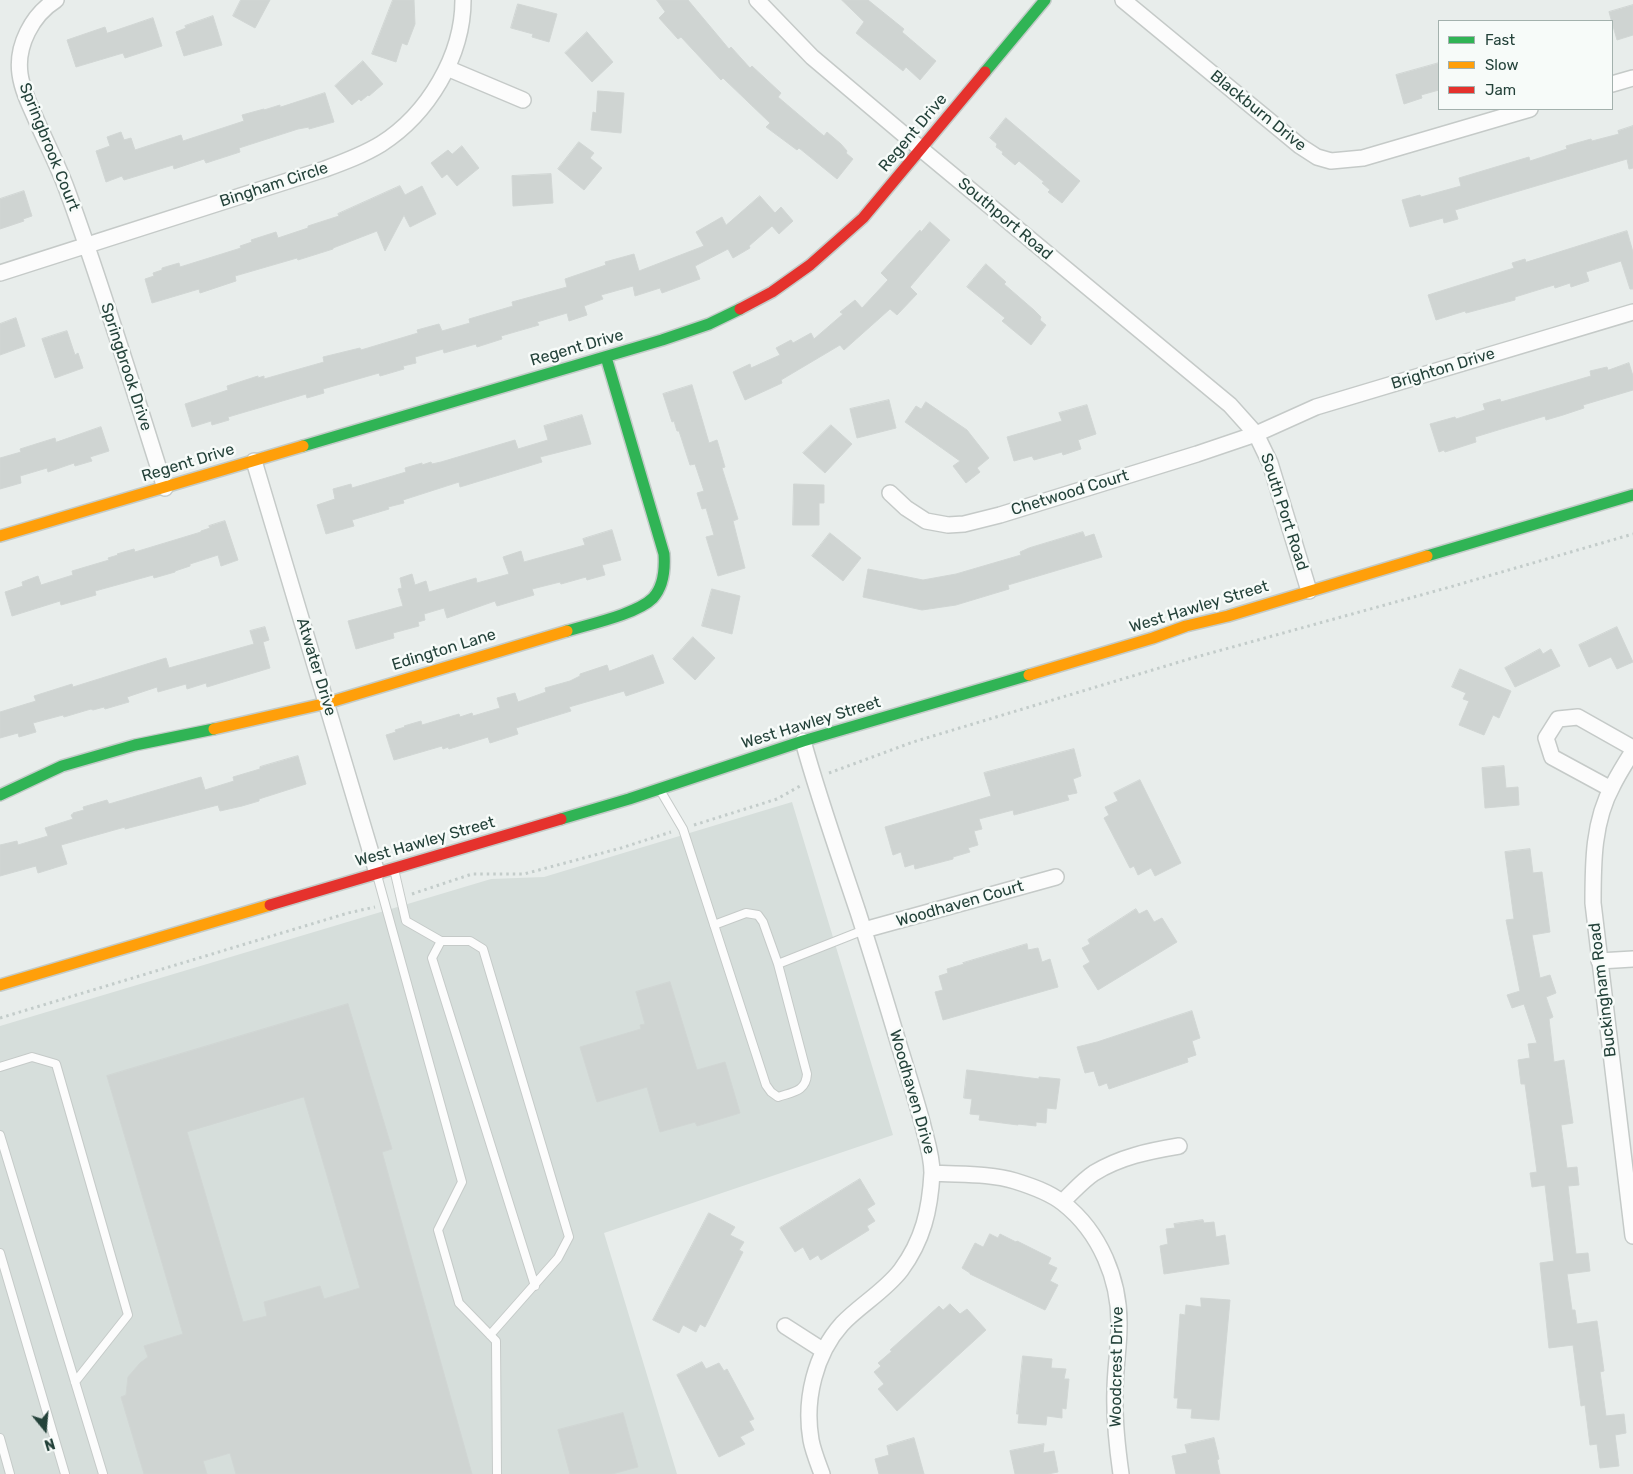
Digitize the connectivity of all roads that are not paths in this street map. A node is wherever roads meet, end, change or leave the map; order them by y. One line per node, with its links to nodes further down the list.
1 (56, 0): 12 (street, Springbrook Court)
2 (463, 0): 6 (street, Bingham Circle)
3 (757, 0): 11 (street, Southport Road)
4 (1045, 0): 11 (street, Regent Drive)
5 (1123, 0): 10 (street, Blackburn Drive)
6 (447, 68): 9 (street); 12 (street, Bingham Circle)
7 (1633, 78): 8 (street)
8 (1613, 84)
9 (523, 100)
10 (1527, 110)
11 (921, 149): 15 (street, Regent Drive); 16 (street, Southport Road)
12 (87, 246): 13 (street, Bingham Circle); 18 (street, Springbrook Drive)
13 (0, 273)
14 (1633, 312): 16 (street, Brighton Drive)
15 (606, 357): 17 (street, Regent Drive); 23 (street, Edington Lane)
16 (1256, 434): 19 (street, Chetwood Court); 22 (street, South Port Road)
17 (254, 461): 18 (street, Regent Drive); 23 (street, Atwater Drive)
18 (165, 488): 21 (street, Regent Drive)
19 (890, 494)
20 (1633, 495): 22 (street, West Hawley Street)
21 (0, 536)
22 (1309, 590): 24 (street, West Hawley Street)
23 (327, 703): 28 (street, Edington Lane); 30 (street, Atwater Drive)
24 (803, 741): 26 (street, West Hawley Street); 33 (street, Woodhaven Drive)
25 (1633, 750): 27 (street, Buckingham Road); 27 (street)
26 (659, 789): 29 (street, West Hawley Street); 32 (lane)
27 (1611, 789): 36 (street, Buckingham Road)
28 (0, 795)
29 (394, 868): 30 (street, West Hawley Street); 34 (lane)
30 (376, 873): 38 (street, West Hawley Street); 49 (lane)
31 (1056, 877): 33 (street, Woodhaven Court)
32 (714, 925): 37 (lane); 37 (lane)
33 (864, 930): 37 (lane); 42 (street, Woodhaven Drive)
34 (441, 940): 47 (lane); 47 (lane)
35 (1633, 959): 36 (street)
36 (1599, 961): 44 (street, Buckingham Road)
37 (778, 964)
38 (0, 984)
39 (0, 1067): 51 (lane)
40 (0, 1135): 51 (lane)
41 (1179, 1146): 43 (street)
42 (932, 1173): 43 (street, Woodcrest Drive); 50 (street, Woodhaven Drive)
43 (1062, 1202): 58 (street, Woodcrest Drive)
44 (1631, 1205): 45 (street, Buckingham Road)
45 (1633, 1236)
46 (0, 1253): 54 (lane)
47 (535, 1286): 49 (lane)
48 (785, 1326): 50 (street)
49 (490, 1335): 56 (lane)
50 (824, 1352): 57 (street, Woodhaven Drive)
51 (75, 1382): 55 (lane)
52 (0, 1438): 53 (lane)
53 (10, 1474)
54 (65, 1474)
55 (103, 1474)
56 (497, 1474)
57 (822, 1474)
58 (1121, 1474)

